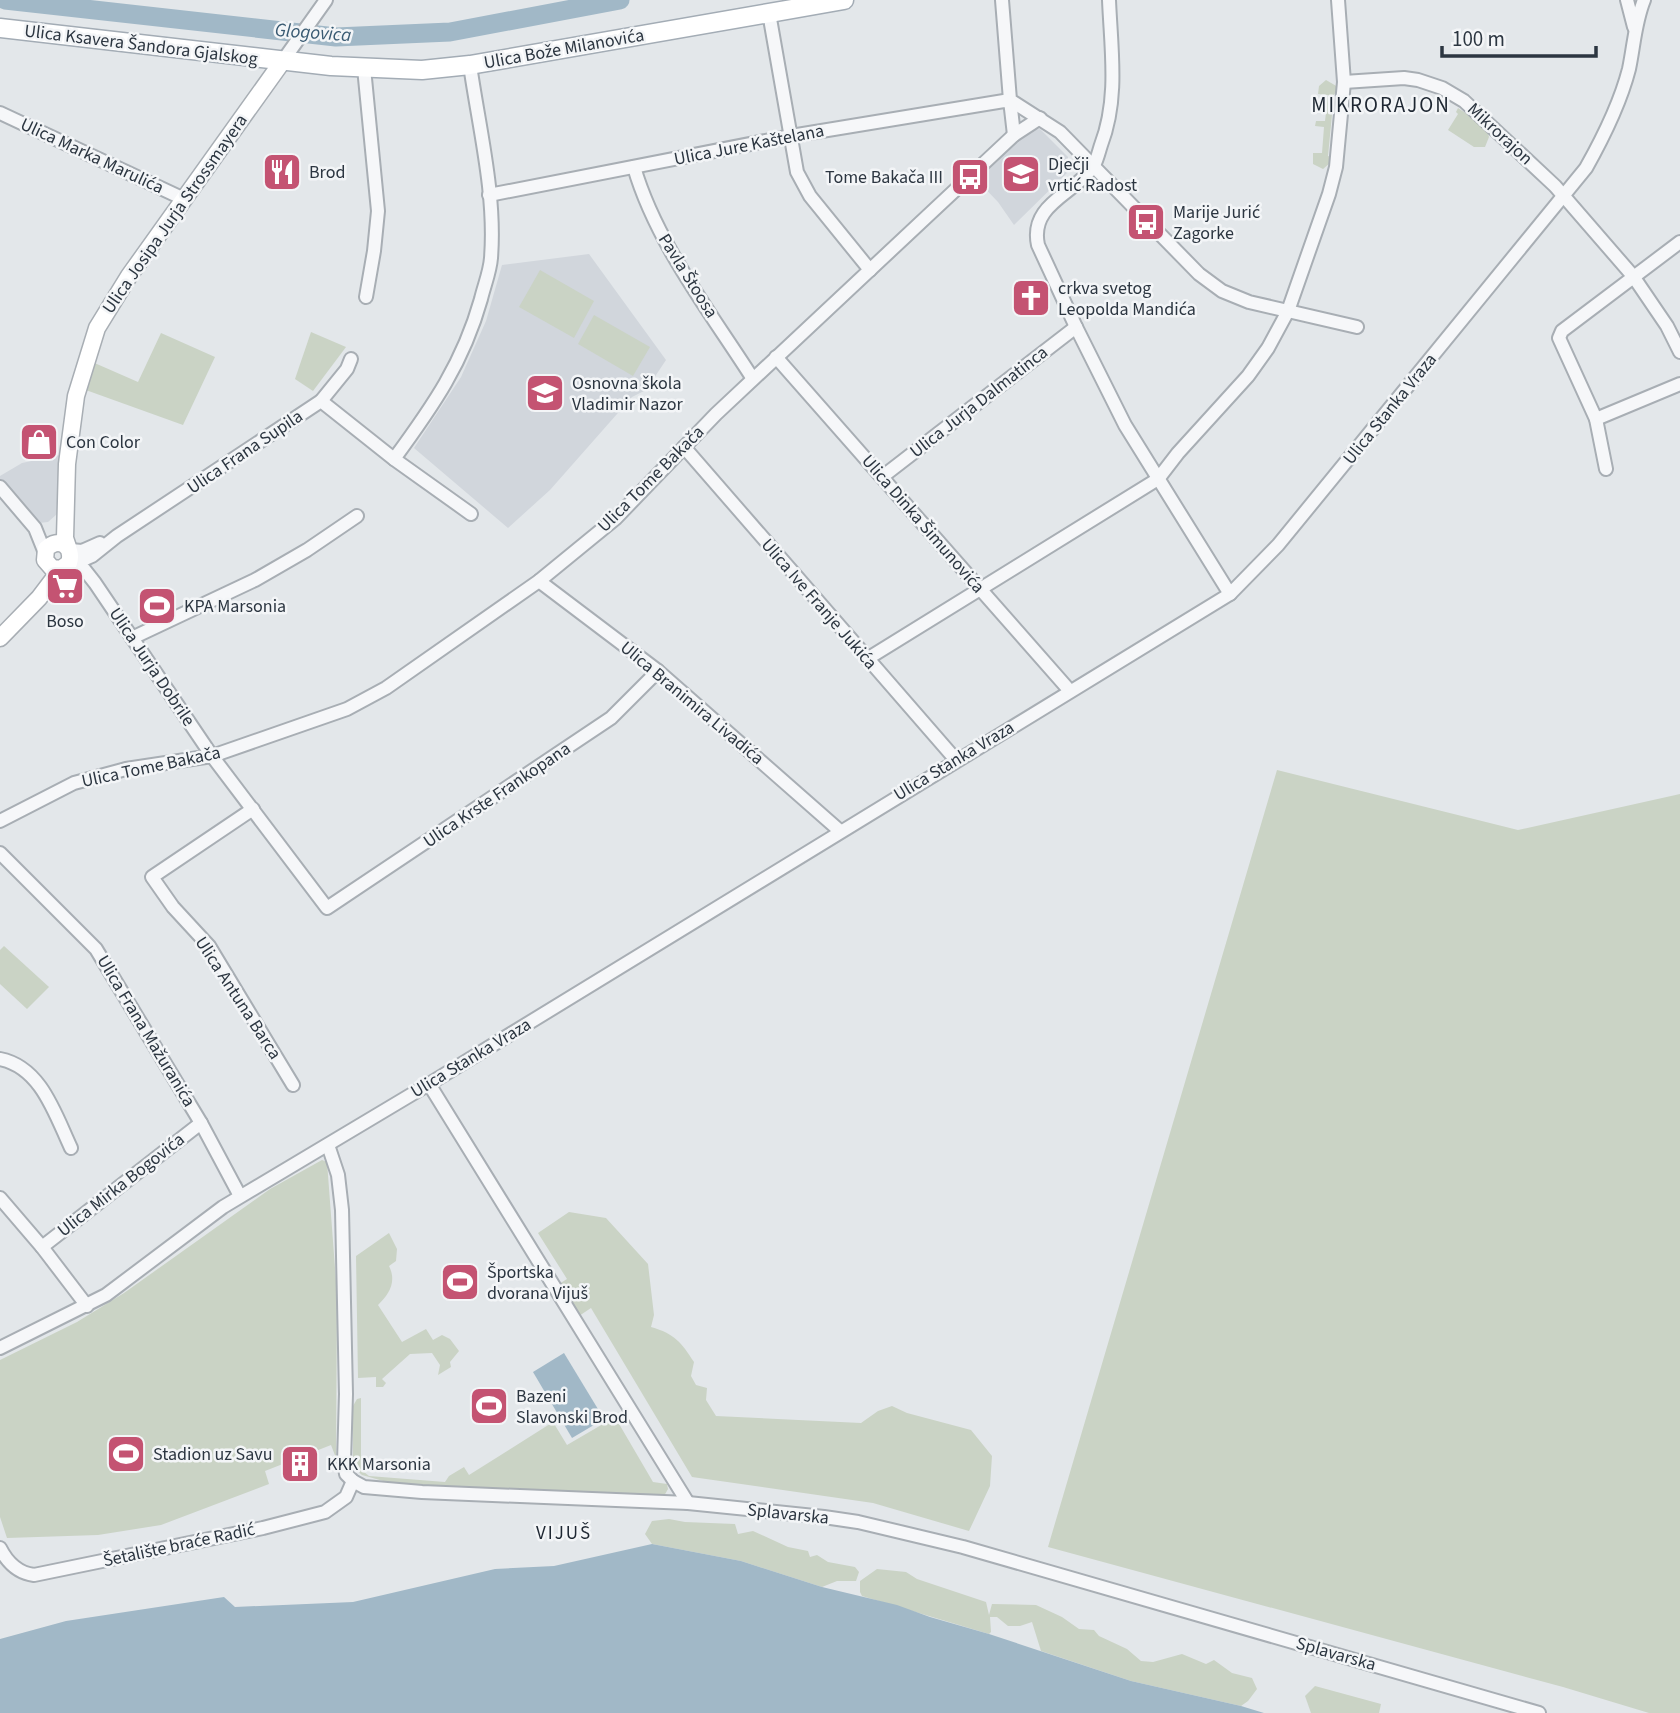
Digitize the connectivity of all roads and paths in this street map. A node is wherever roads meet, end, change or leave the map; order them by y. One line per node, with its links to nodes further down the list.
1 (326, 0): 11 (street)
2 (844, 0): 8 (main road, Ulica Bože Milanovića)
3 (1002, 0): 15 (street)
4 (1109, 0): 20 (street)
5 (1338, 0): 14 (street)
6 (1626, 0): 10 (street, Ulica Stanka Vraza)
7 (1644, 0): 10 (street, Ulica Stanka Vraza)
8 (769, 13): 12 (main road, Ulica Bože Milanovića); 19 (street)
9 (0, 28): 11 (main road, Ulica Ksavera Šandora Gjalskog)
10 (1634, 30): 23 (street, Ulica Stanka Vraza)
11 (287, 56): 13 (main road, Ulica Bože Milanovića); 24 (main road, Ulica Josipa Jurja Strossmayera)
12 (470, 65): 13 (main road, Ulica Bože Milanovića); 22 (street)
13 (364, 68): 28 (street)
14 (1344, 82): 23 (street, Mikrorajon); 29 (street)
15 (1010, 100): 17 (street); 18 (street); 19 (street, Ulica Jure Kaštelana)
16 (0, 113): 24 (street, Ulica Marka Marulića)
17 (1040, 118): 18 (street, Ulica Tome Bakača); 20 (street)
18 (1014, 135): 26 (street, Ulica Tome Bakača)
19 (791, 136): 21 (street, Ulica Jure Kaštelana); 26 (street)
20 (1093, 166): 29 (street); 30 (street)
21 (634, 167): 22 (street, Ulica Jure Kaštelana); 35 (street, Pavla Štoosa)
22 (489, 195): 40 (street)
23 (1563, 198): 27 (street, Mikrorajon); 50 (street, Ulica Stanka Vraza)
24 (184, 199): 47 (main road, Ulica Josipa Jurja Strossmayera)
25 (1680, 242): 27 (street)
26 (870, 270): 33 (street, Ulica Tome Bakača)
27 (1633, 276): 32 (street, Mikrorajon); 38 (street)
28 (366, 297)
29 (1289, 311): 31 (street); 43 (street)
30 (1076, 327): 42 (street, Ulica Jurja Dalmatinca); 43 (street)
31 (1357, 327)
32 (1680, 352)
33 (776, 357): 35 (street, Ulica Tome Bakača); 42 (street, Ulica Dinka Šimunovića)
34 (351, 359): 37 (street)
35 (753, 379): 39 (street, Ulica Tome Bakača)
36 (1680, 384): 38 (street)
37 (321, 401): 40 (street, Ulica Frana Supila); 47 (street, Ulica Frana Supila)
38 (1597, 419): 41 (street)
39 (684, 447): 48 (street, Ulica Tome Bakača); 53 (street, Ulica Ive Franje Jukića)
40 (394, 459): 45 (street, Ulica Frana Supila)
41 (1606, 469)
42 (882, 477): 49 (street, Ulica Dinka Šimunovića)
43 (1158, 479): 49 (street); 50 (street)
44 (0, 487): 47 (street, Ulica Jurja Dobrile)
45 (471, 514)
46 (357, 516): 52 (street)
47 (61, 557): 51 (main road, Ulica Josipa Jurja Strossmayera); 52 (street, Ulica Jurja Dobrile)
48 (538, 581): 54 (street, Ulica Branimira Livadića); 56 (street, Ulica Tome Bakača)
49 (979, 588): 53 (street); 55 (street, Ulica Dinka Šimunovića)
50 (1230, 594): 55 (street, Ulica Stanka Vraza)
51 (5, 631)
52 (132, 638): 56 (street, Ulica Jurja Dobrile)
53 (867, 659): 57 (street, Ulica Ive Franje Jukića)
54 (658, 671): 60 (street, Ulica Branimira Livadića); 62 (street, Ulica Krste Frankopana)
55 (1070, 691): 57 (street, Ulica Stanka Vraza)
56 (212, 756): 58 (street, Ulica Jurja Dobrile); 59 (street, Ulica Tome Bakača)
57 (956, 760): 60 (street, Ulica Stanka Vraza)
58 (253, 809): 62 (street, Ulica Jurja Dobrile); 65 (street, Ulica Antuna Barca)
59 (0, 821)
60 (841, 831): 64 (street, Ulica Stanka Vraza)
61 (0, 853): 66 (street, Ulica Frana Mažuranića)
62 (327, 908)
63 (0, 1059): 68 (street)
64 (429, 1084): 67 (street, Ulica Stanka Vraza); 75 (street)
65 (293, 1085)
66 (201, 1123): 69 (street, Ulica Frana Mažuranića); 71 (street, Ulica Mirka Bogovića)
67 (328, 1145): 69 (street, Ulica Stanka Vraza); 74 (street)
68 (71, 1148)
69 (240, 1196): 72 (street, Ulica Stanka Vraza)
70 (0, 1198): 71 (street)
71 (42, 1247): 72 (street)
72 (87, 1306): 73 (street, Ulica Stanka Vraza)
73 (0, 1348)
74 (353, 1482): 75 (street, Splavarska); 76 (street, Šetalište braće Radić)
75 (688, 1503): 77 (street, Splavarska)
76 (0, 1548)
77 (1539, 1713)

